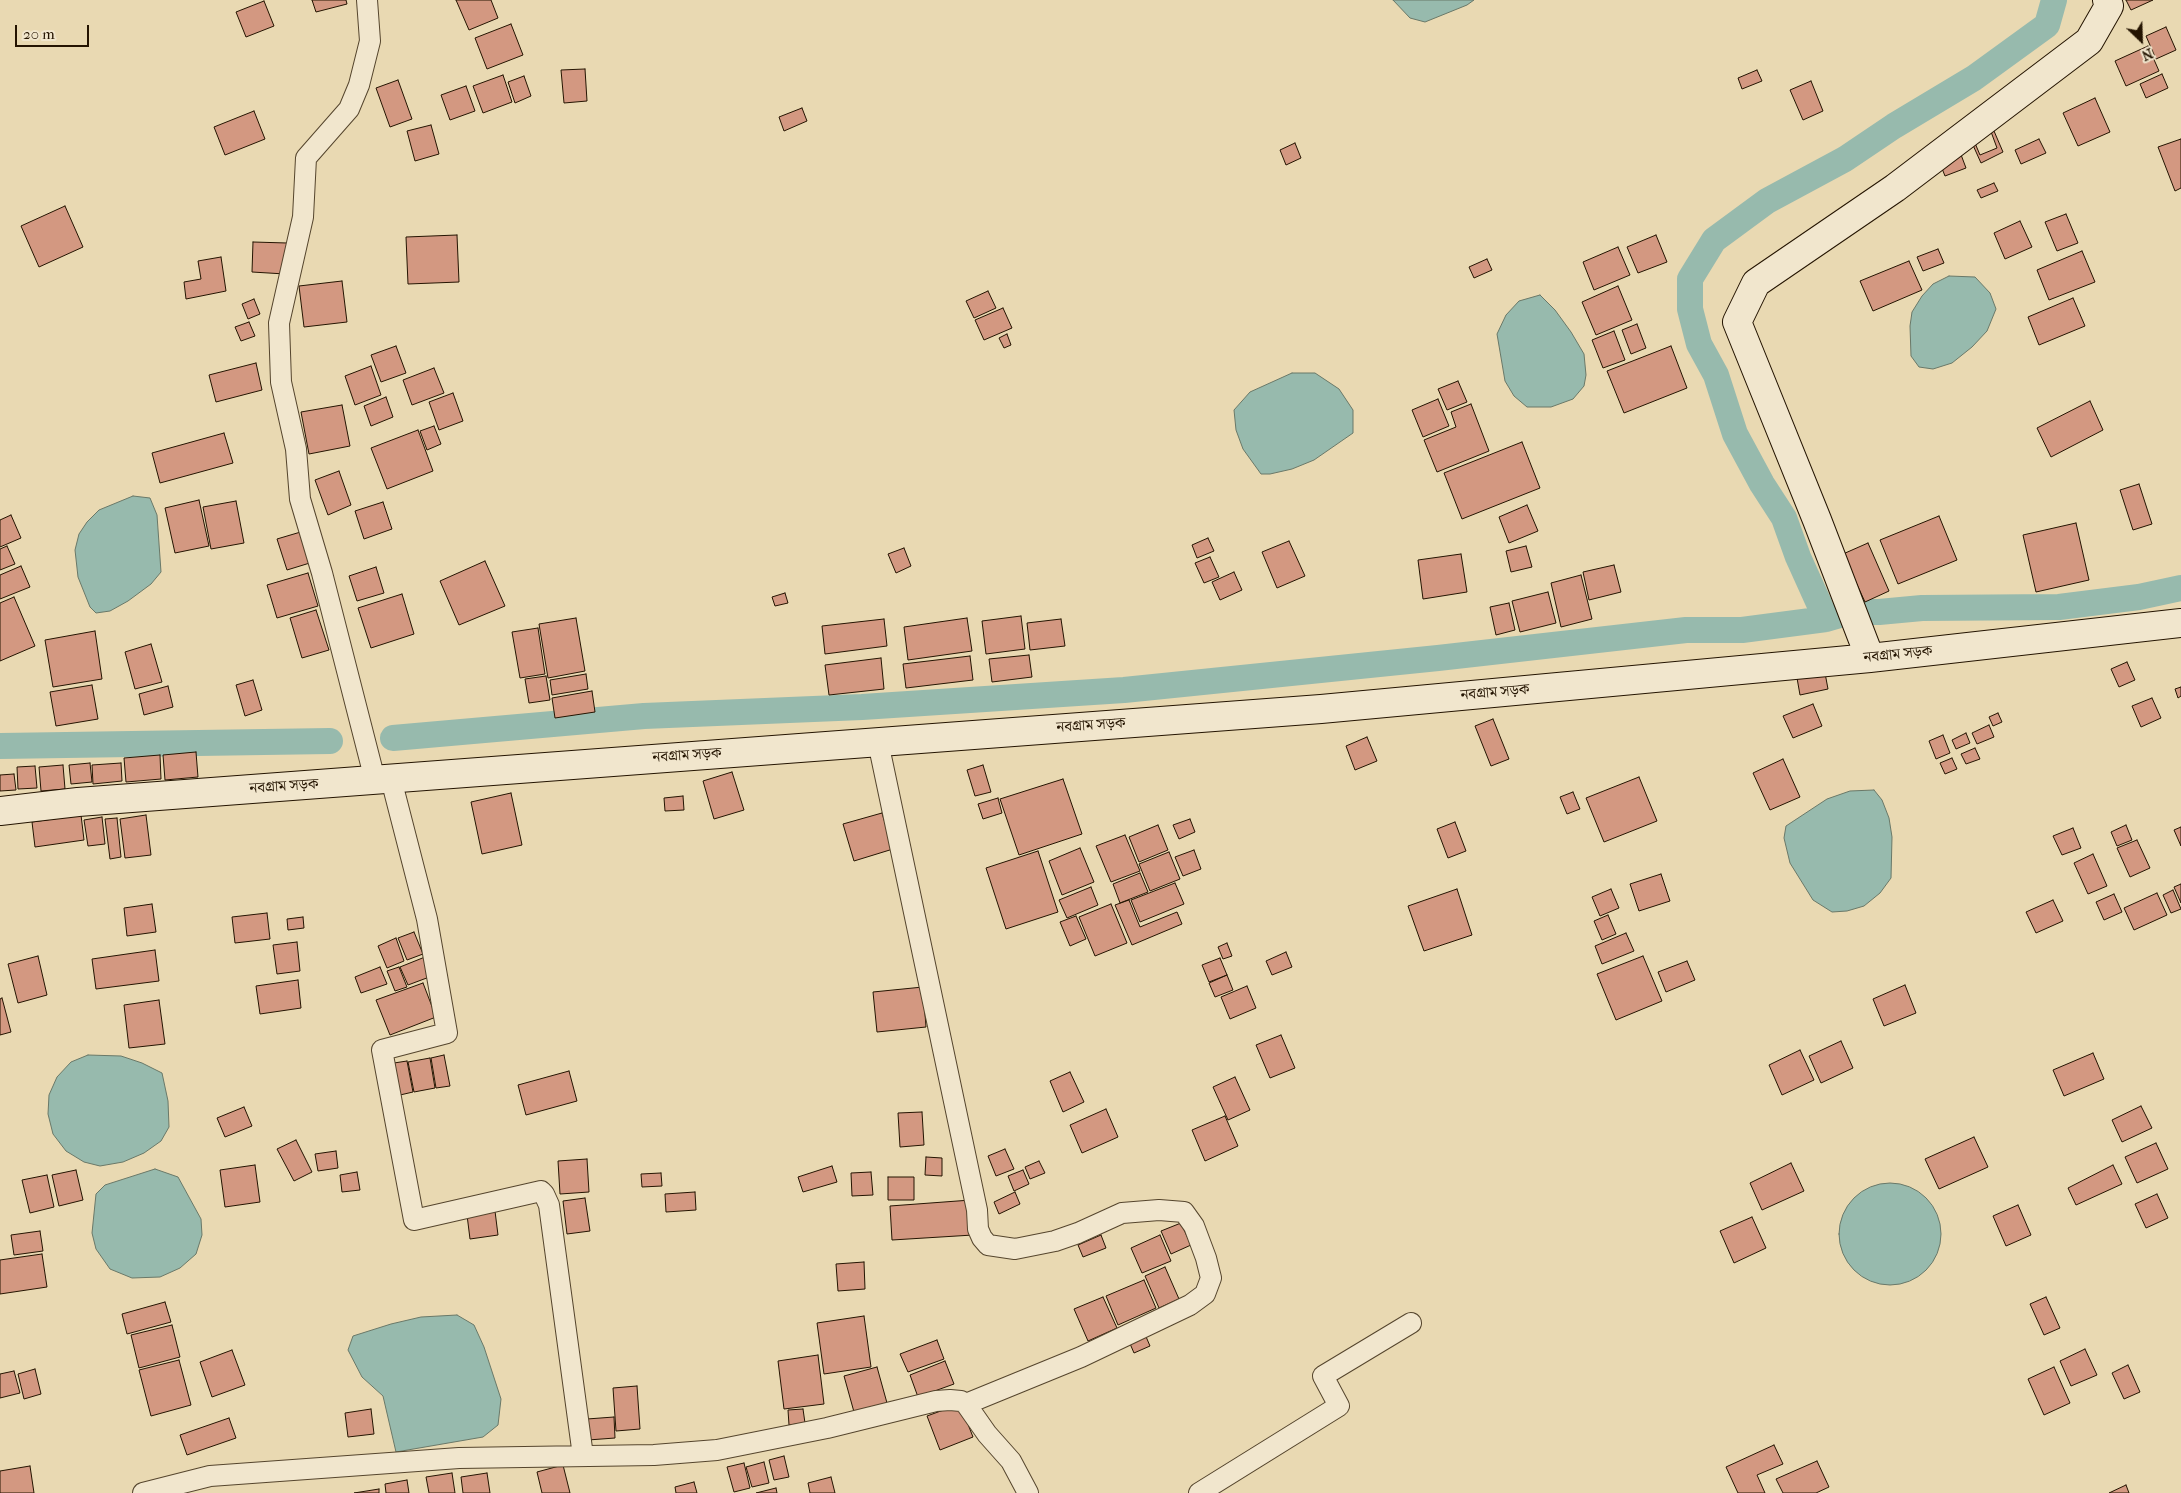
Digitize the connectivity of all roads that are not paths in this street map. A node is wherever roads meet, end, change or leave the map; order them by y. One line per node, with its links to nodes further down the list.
1 (367, 0): 6 (street)
2 (2107, 0): 4 (main road)
3 (2181, 623): 4 (main road, নবগ্রাম সড়ক)
4 (1867, 650): 5 (main road, নবগ্রাম সড়ক)
5 (878, 742): 6 (main road, নবগ্রাম সড়ক); 9 (street)
6 (383, 779): 7 (main road, নবগ্রাম সড়ক); 10 (street)
7 (0, 811)
8 (1411, 1323): 13 (street)
9 (966, 1404): 10 (street); 12 (street)
10 (583, 1456): 11 (street)
11 (143, 1493)
12 (1028, 1493)
13 (1199, 1493)

